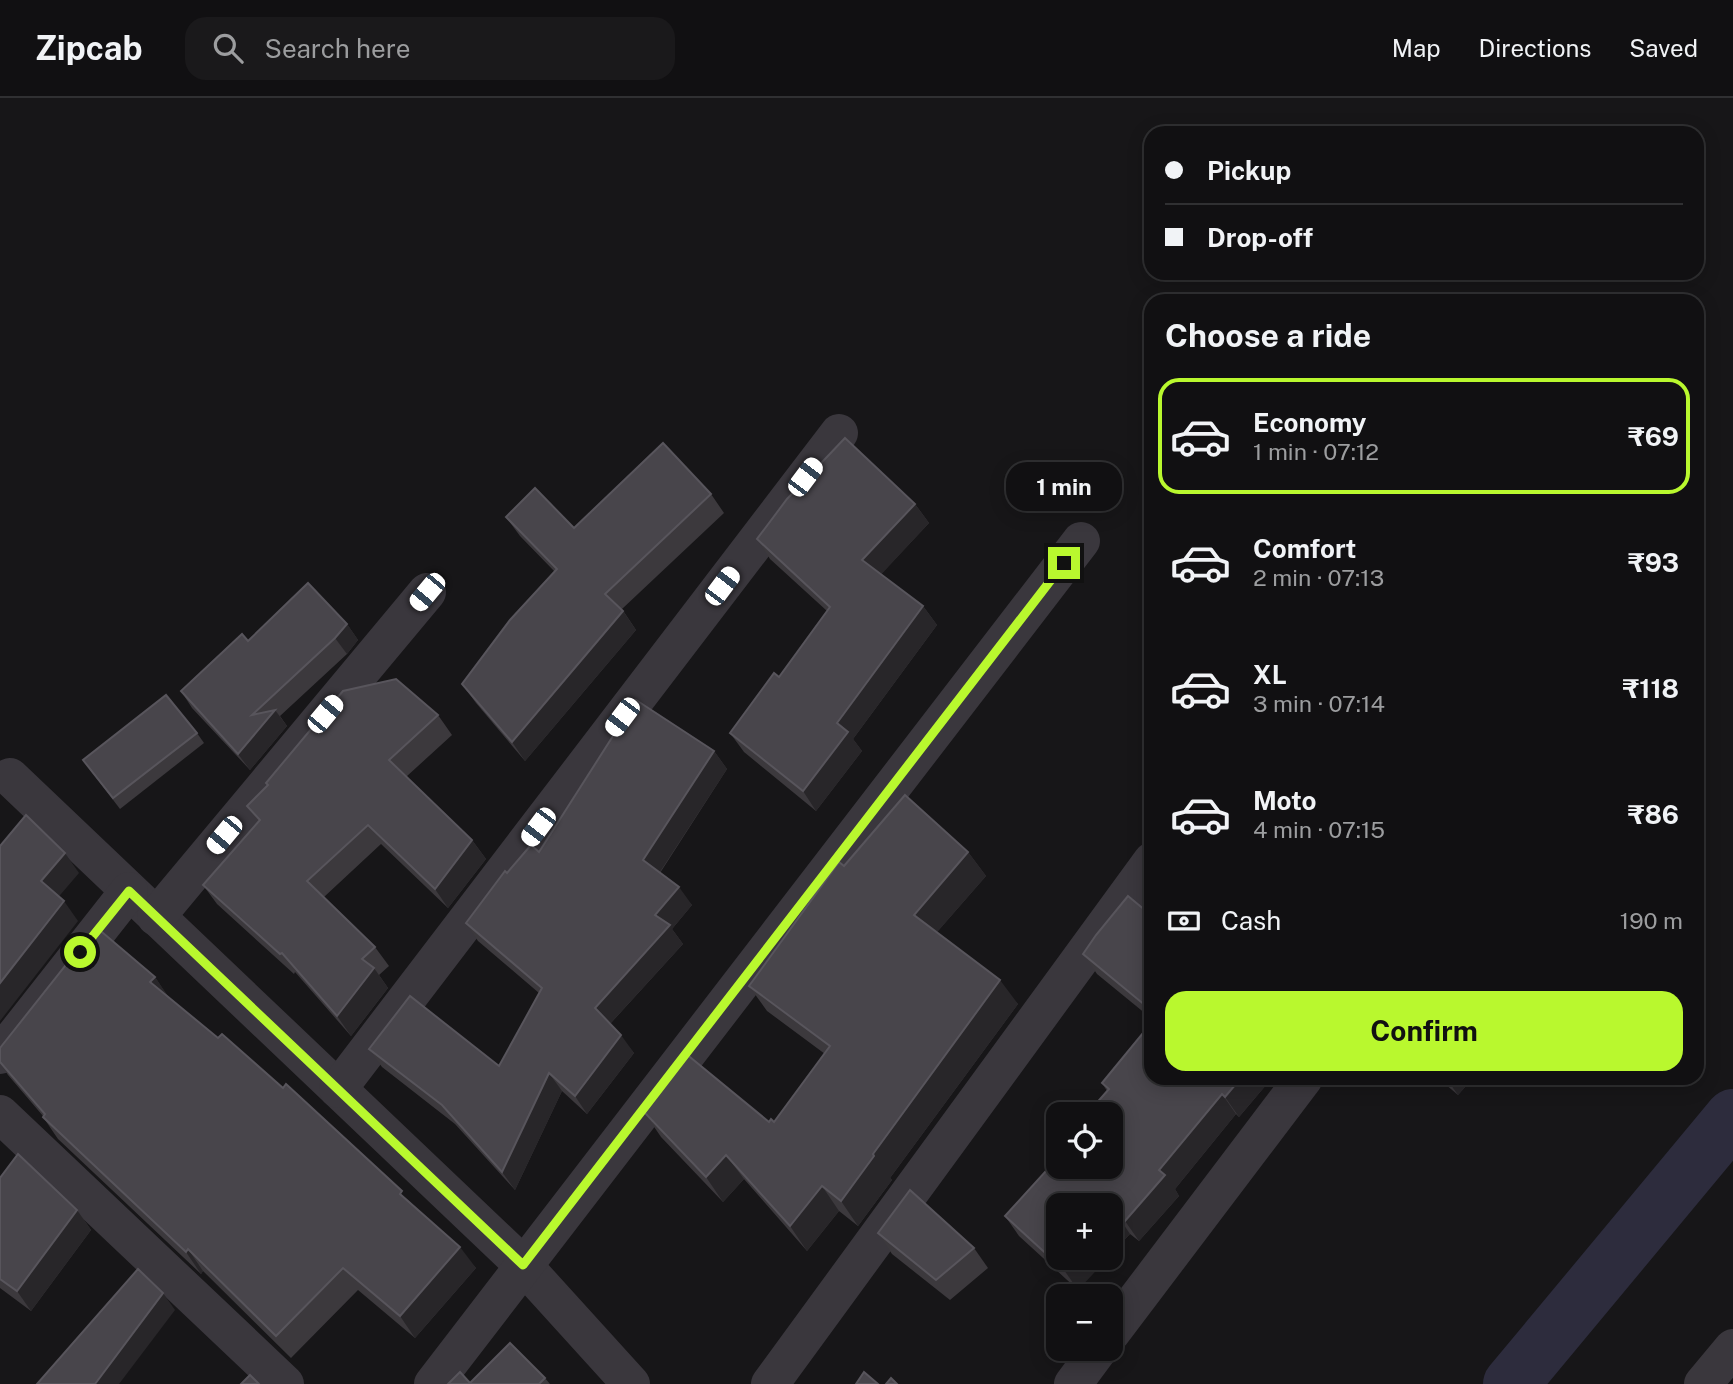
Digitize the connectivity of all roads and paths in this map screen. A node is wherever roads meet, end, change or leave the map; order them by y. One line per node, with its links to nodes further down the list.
1 (839, 433): 10 (street)
2 (1081, 541): 12 (street)
3 (427, 592): 7 (street)
4 (9, 777): 6 (street)
5 (1144, 872): 19 (street)
6 (129, 891): 7 (street); 8 (street)
7 (156, 917): 10 (street)
8 (0, 1055)
9 (1299, 1085): 13 (street)
10 (338, 1088): 12 (street)
11 (0, 1114): 16 (street)
12 (523, 1265): 17 (street); 18 (street)
13 (1123, 1317)
14 (1733, 1348): 21 (street)
15 (1090, 1361): 20 (street)
16 (285, 1384)
17 (433, 1384)
18 (631, 1384)
19 (769, 1384)
20 (1073, 1384)
21 (1703, 1384)

